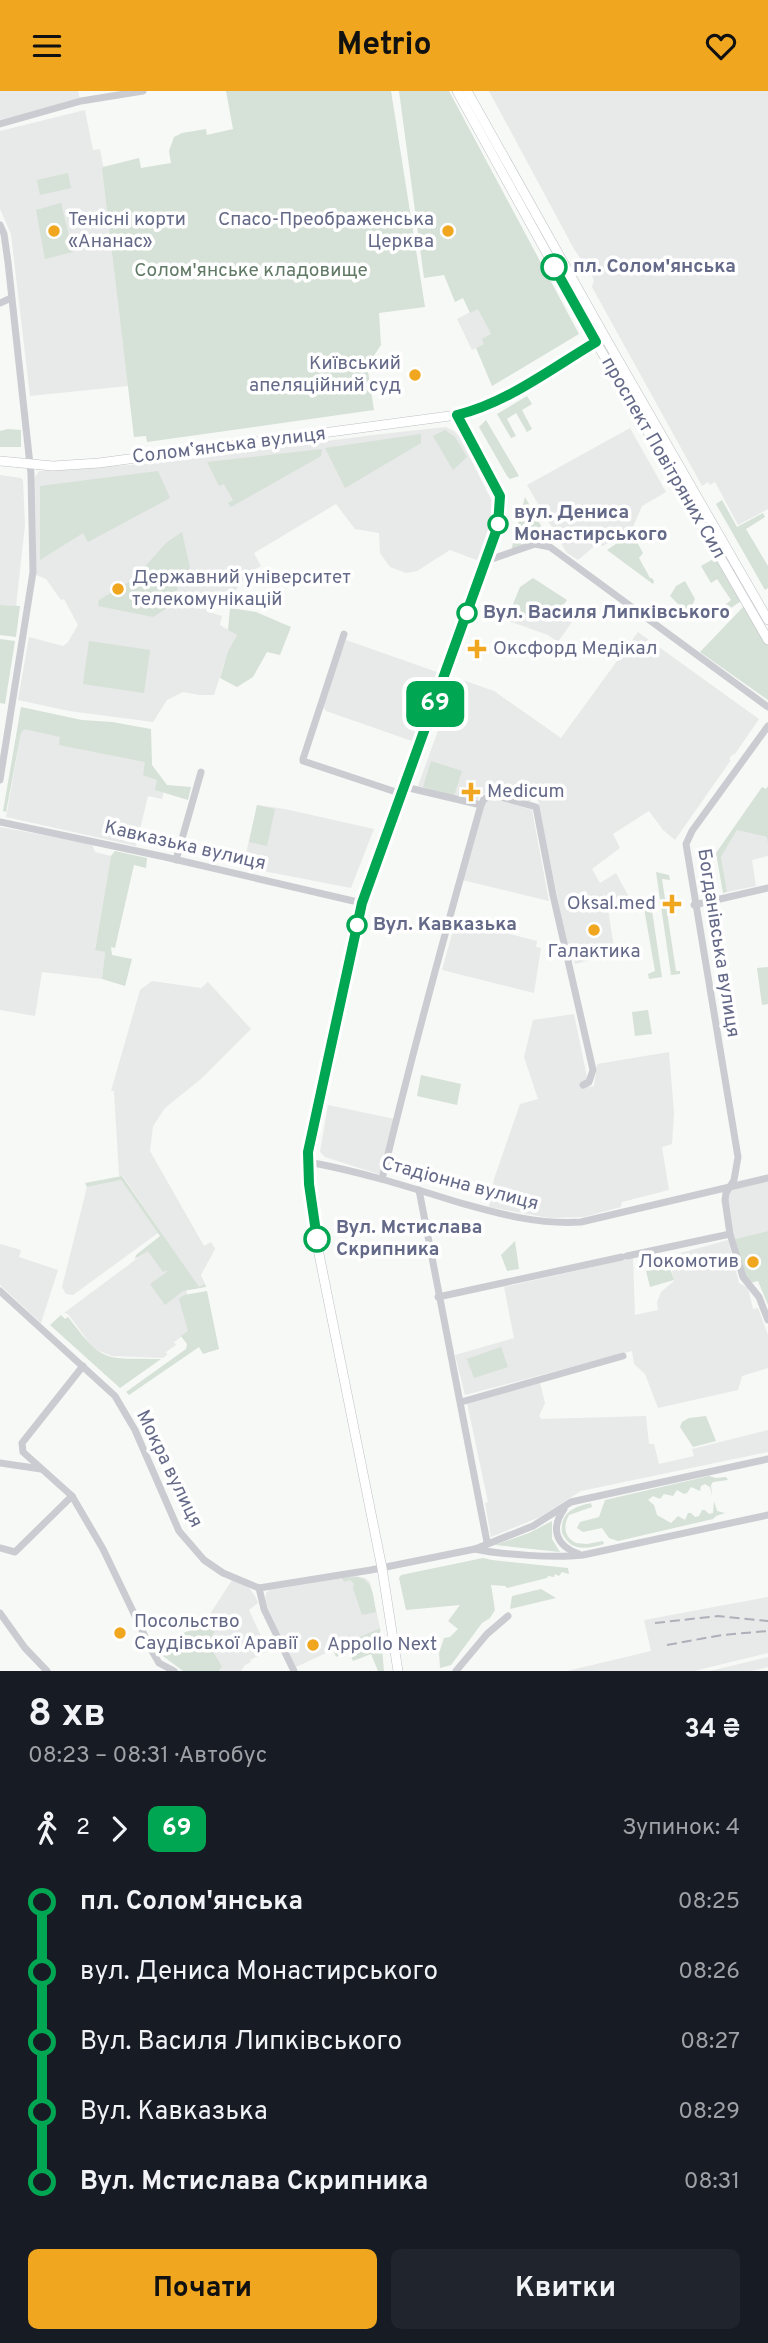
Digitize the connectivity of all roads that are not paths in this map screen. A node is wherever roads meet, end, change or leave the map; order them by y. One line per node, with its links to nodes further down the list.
1 (143, 91): 4 (street)
2 (457, 91): 8 (main road, проспект Повітряних Сил)
3 (467, 91): 8 (main road, проспект Повітряних Сил)
4 (0, 124)
5 (0, 225): 6 (street)
6 (11, 297): 7 (street); 11 (street)
7 (0, 303)
8 (600, 340): 9 (main road, Соломʼянська вулиця); 14 (main road, проспект Повітряних Сил)
9 (457, 415): 11 (main road, Соломʼянська вулиця); 12 (main road)
10 (0, 461): 11 (main road, Соломʼянська вулиця)
11 (30, 464): 21 (street)
12 (486, 561): 18 (street); 22 (main road)
13 (768, 599): 14 (street)
14 (754, 606): 15 (main road, проспект Повітряних Сил); 17 (main road, проспект Повітряних Сил)
15 (768, 620)
16 (344, 634): 22 (street)
17 (768, 640)
18 (768, 707)
19 (768, 726): 28 (street, Богданівська вулиця)
20 (201, 772): 25 (street)
21 (0, 780)
22 (404, 791): 23 (street); 27 (main road)
23 (481, 805): 29 (street); 32 (street)
24 (0, 822): 25 (street, Кавказька вулиця)
25 (176, 860): 27 (street, Кавказька вулиця)
26 (768, 888): 28 (street)
27 (362, 903): 30 (main road)
28 (695, 905): 33 (street, Богданівська вулиця)
29 (583, 1085)
30 (308, 1163): 32 (street, Стадіонна вулиця); 52 (main road)
31 (768, 1178): 33 (street, Стадіонна вулиця)
32 (382, 1179): 34 (street, Стадіонна вулиця)
33 (730, 1187): 34 (street, Стадіонна вулиця); 35 (street, Богданівська вулиця)
34 (419, 1190): 37 (street)
35 (730, 1234): 37 (street); 38 (street, Богданівська вулиця)
36 (0, 1291): 40 (street, Мокра вулиця)
37 (438, 1297): 41 (street)
38 (768, 1320)
39 (623, 1356): 41 (street)
40 (83, 1366): 44 (street); 53 (street, Мокра вулиця)
41 (461, 1402): 48 (street)
42 (768, 1459): 46 (street)
43 (0, 1463): 44 (street)
44 (41, 1469): 45 (street)
45 (72, 1496): 49 (street); 57 (street)
46 (566, 1505): 48 (street); 51 (street)
47 (768, 1515): 51 (street)
48 (488, 1542): 50 (street)
49 (0, 1548)
50 (475, 1549): 51 (street); 52 (street)
51 (583, 1555)
52 (382, 1568): 53 (street); 59 (main road)
53 (259, 1588): 58 (street)
54 (0, 1613): 56 (street)
55 (508, 1616): 60 (street)
56 (47, 1671)
57 (173, 1671)
58 (294, 1671)
59 (398, 1671)
60 (456, 1671)

